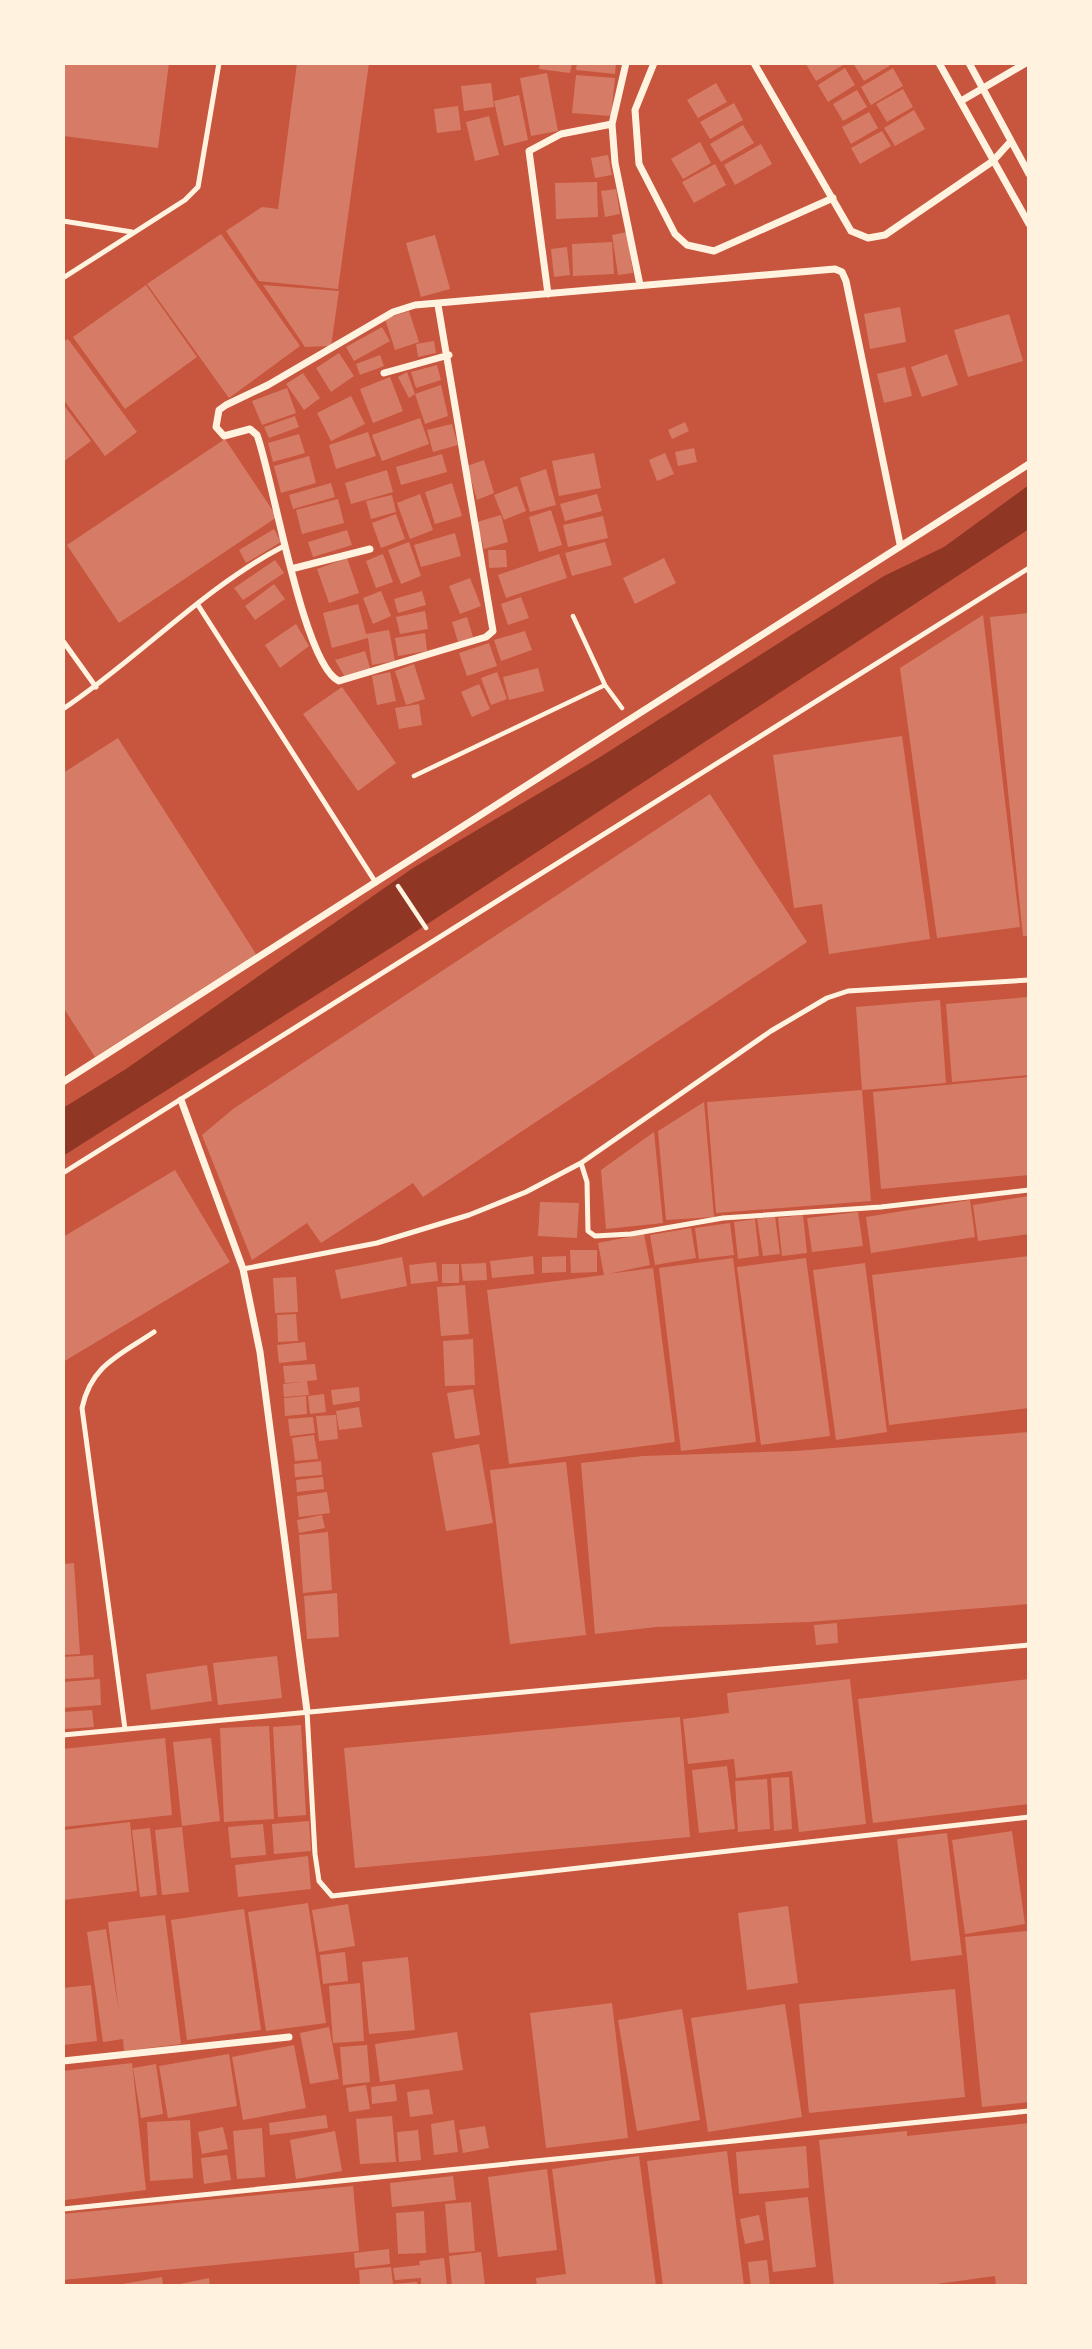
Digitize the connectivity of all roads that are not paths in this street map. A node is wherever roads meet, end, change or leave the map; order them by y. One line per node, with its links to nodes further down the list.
1 (219, 63): 17 (lane)
2 (626, 63): 10 (street)
3 (654, 63): 14 (street)
4 (754, 63): 14 (street)
5 (939, 63): 9 (street)
6 (968, 63): 8 (street)
7 (1026, 63): 8 (street)
8 (983, 88): 9 (street); 11 (street)
9 (961, 102): 12 (street)
10 (612, 124): 19 (street); 20 (street)
11 (1011, 141): 12 (street); 13 (street)
12 (993, 160): 14 (street); 16 (street)
13 (1029, 174)
14 (833, 198)
15 (63, 221): 17 (lane)
16 (1029, 224)
17 (132, 232): 18 (lane)
18 (63, 278)
19 (640, 285): 20 (street); 25 (street)
20 (548, 294): 21 (street)
21 (438, 305): 22 (street); 26 (street)
22 (449, 355): 23 (street); 29 (street)
23 (384, 373)
24 (1029, 464): 25 (street)
25 (900, 544): 34 (street)
26 (284, 546): 29 (street); 30 (lane)
27 (370, 549): 29 (street)
28 (1029, 568): 37 (lane)
29 (291, 569)
30 (198, 605): 32 (lane); 34 (lane)
31 (63, 641): 32 (lane)
32 (96, 687): 33 (lane)
33 (63, 709)
34 (376, 883): 36 (street)
35 (1029, 981): 38 (lane)
36 (63, 1082)
37 (181, 1100): 39 (lane); 41 (street)
38 (581, 1163): 40 (lane); 41 (lane)
39 (63, 1173)
40 (1029, 1191)
41 (243, 1269): 44 (street)
42 (153, 1332): 45 (lane)
43 (1029, 1645): 44 (lane)
44 (307, 1711): 45 (lane); 47 (lane)
45 (125, 1729): 46 (lane)
46 (63, 1735)
47 (1029, 1817)
48 (289, 2037): 49 (street)
49 (63, 2061)
50 (1029, 2111): 51 (lane)
51 (63, 2209)

